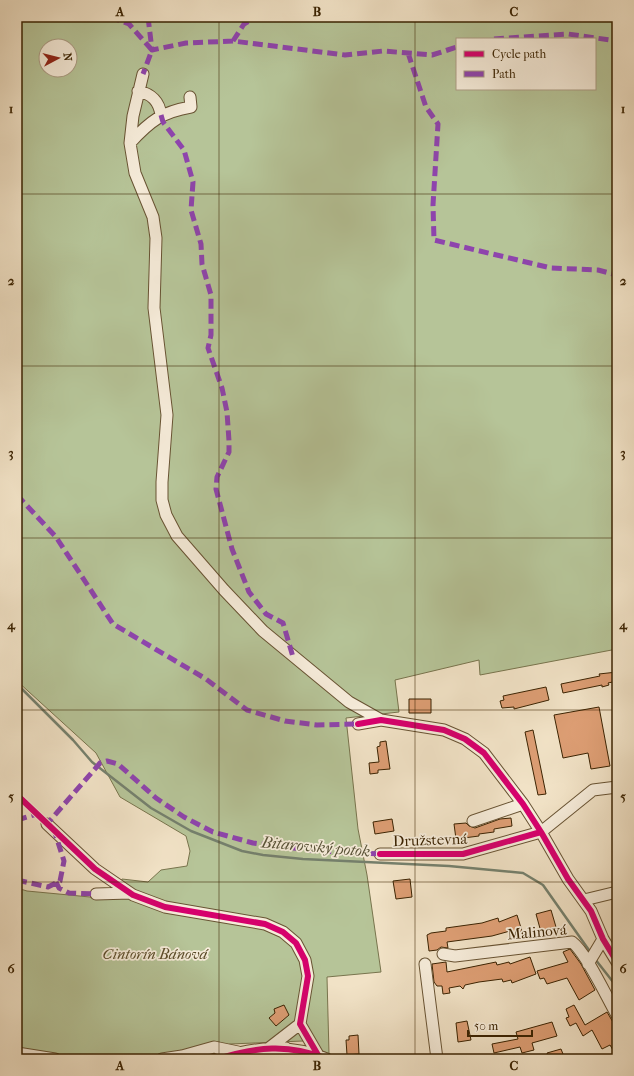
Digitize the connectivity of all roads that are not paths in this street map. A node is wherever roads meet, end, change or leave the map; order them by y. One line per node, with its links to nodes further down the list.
1 (143, 74): 2 (street)
2 (138, 91): 4 (street); 5 (street)
3 (190, 97): 4 (street)
4 (161, 115): 5 (street)
5 (130, 143): 6 (street)
6 (381, 720): 7 (street); 9 (street)
7 (358, 724)
8 (617, 787): 12 (street)
9 (523, 804): 10 (street, Družstevná); 12 (street)
10 (473, 821)
11 (47, 824): 15 (street)
12 (541, 832): 13 (street, Družstevná); 17 (street)
13 (380, 854)
14 (617, 892): 17 (street)
15 (130, 893): 16 (street); 24 (street)
16 (96, 894)
17 (584, 900): 18 (street)
18 (601, 941): 20 (street); 21 (street)
19 (443, 954): 20 (street, Malinová)
20 (590, 960): 23 (street, Malinová)
21 (617, 962)
22 (425, 964): 33 (street)
23 (617, 1015)
24 (300, 1024): 25 (street); 29 (street)
25 (269, 1048): 27 (street); 28 (street)
26 (17, 1053): 30 (street)
27 (243, 1054): 31 (street); 32 (street)
28 (286, 1054): 29 (street)
29 (322, 1057)
30 (54, 1059)
31 (162, 1059)
32 (217, 1059)
33 (437, 1059)

